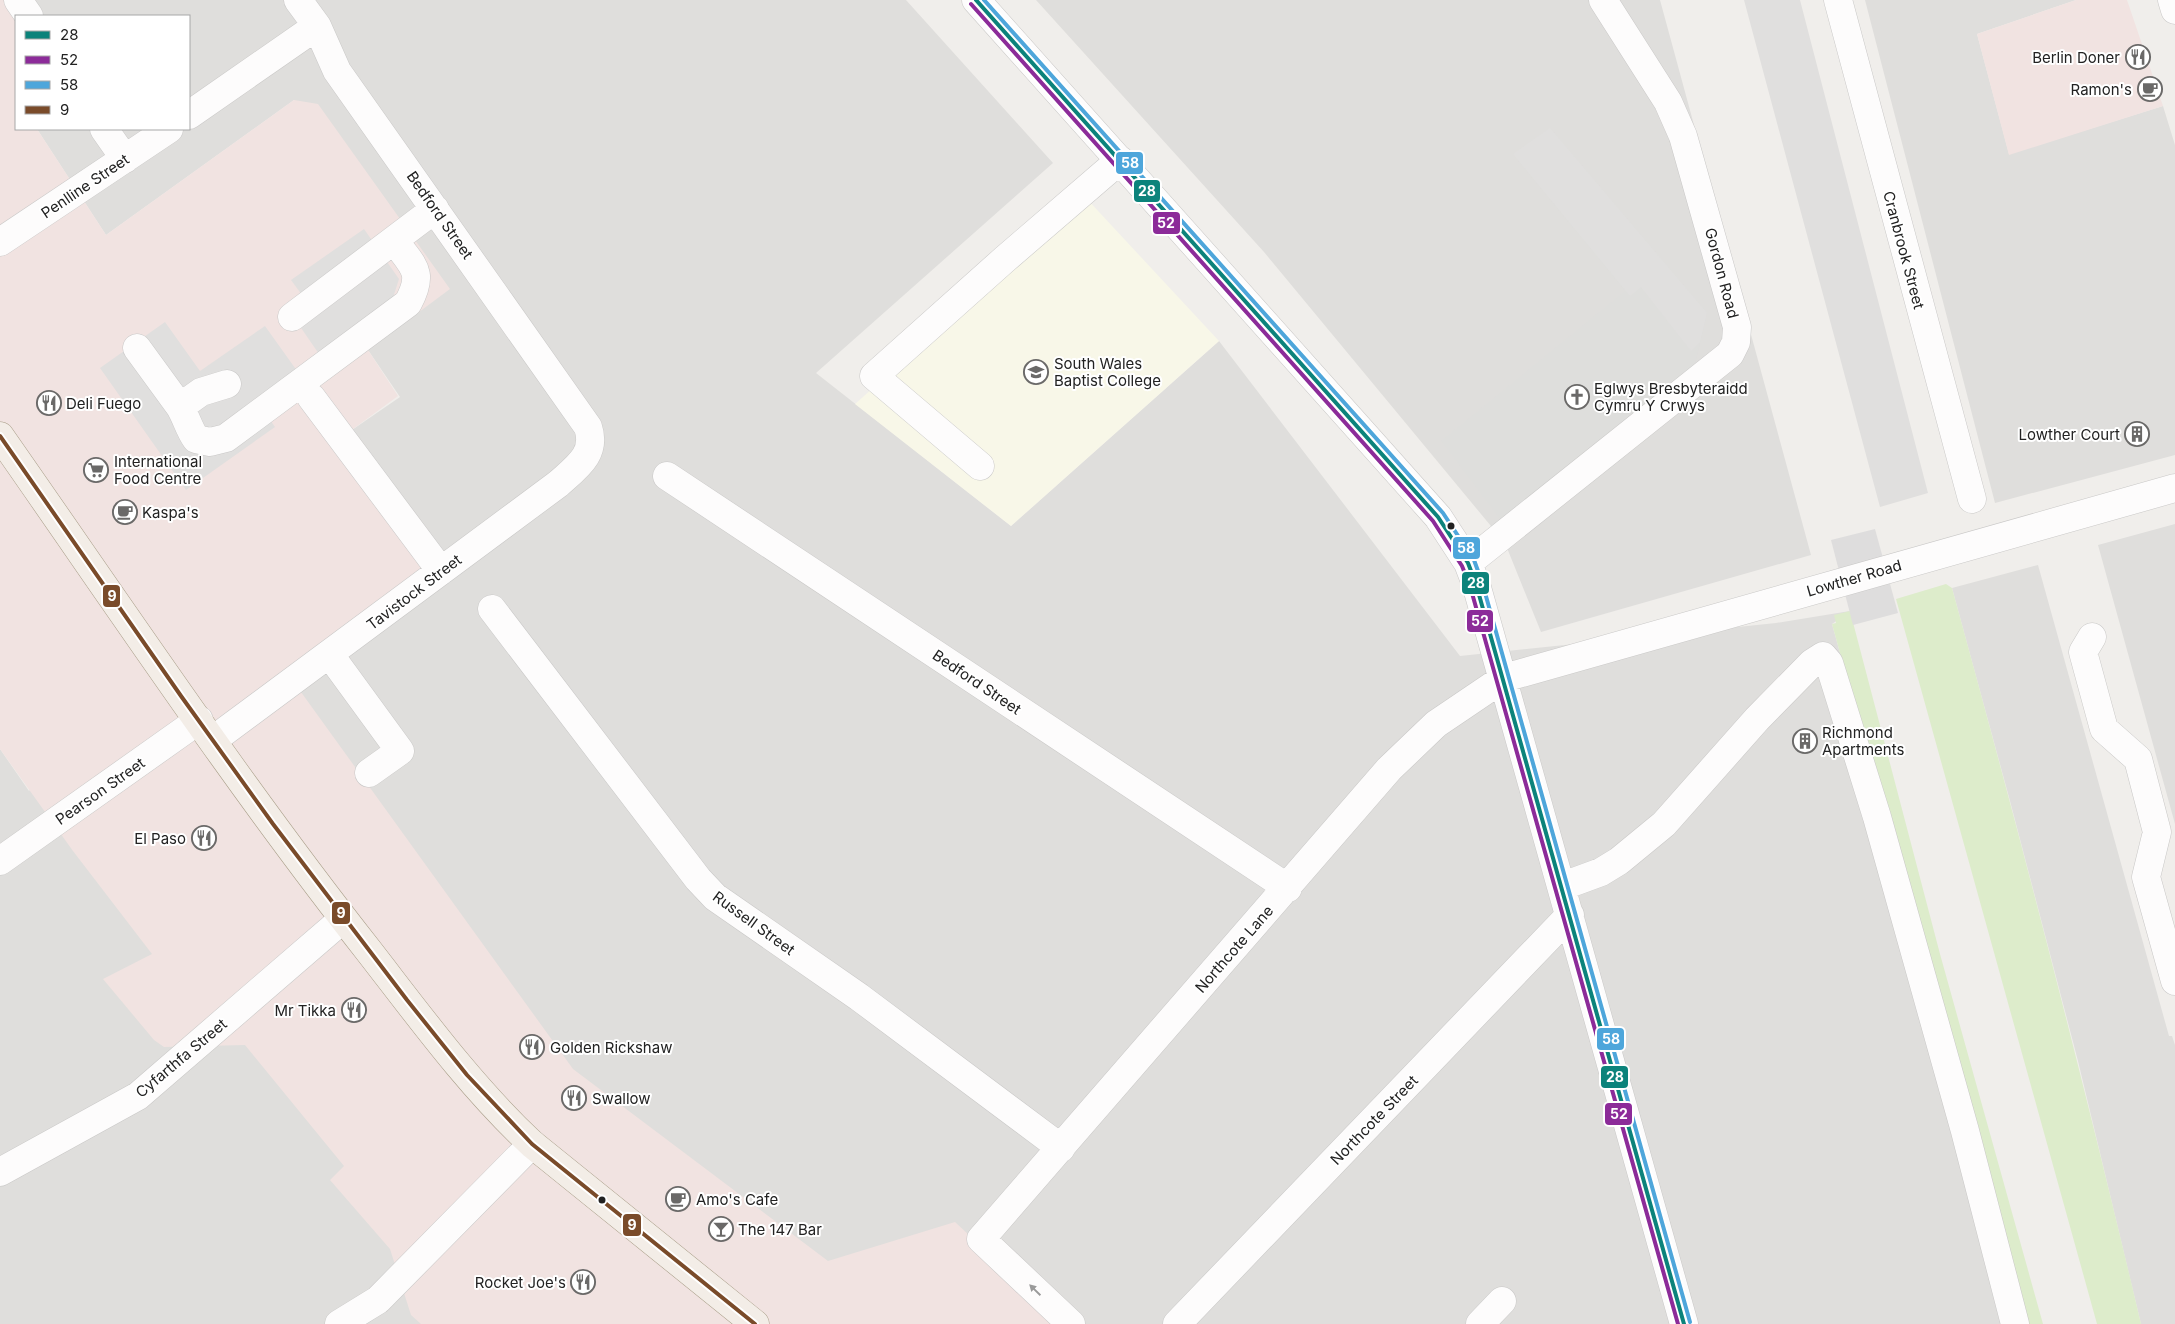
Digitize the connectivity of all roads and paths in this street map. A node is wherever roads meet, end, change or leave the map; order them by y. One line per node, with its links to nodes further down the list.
1 (18, 0): 8 (street)
2 (298, 0): 9 (street, Bedford Street)
3 (976, 0): 14 (street)
4 (1603, 0): 29 (street, Gordon Road)
5 (1838, 0): 28 (street, Cranbrook Street)
6 (2172, 0): 7 (street)
7 (2175, 10)
8 (28, 15)
9 (318, 26): 10 (street); 15 (street, Bedford Street)
10 (190, 114)
11 (105, 130): 13 (street)
12 (168, 130): 13 (street, Penlline Street)
13 (125, 159): 17 (street, Penlline Street)
14 (1120, 160): 25 (street); 29 (street)
15 (435, 209): 16 (street); 23 (street, Bedford Street)
16 (394, 240): 18 (street); 22 (street)
17 (0, 242)
18 (292, 317)
19 (137, 348): 22 (street)
20 (228, 384): 22 (street)
21 (311, 397): 30 (street)
22 (180, 407)
23 (588, 427): 30 (street, Tavistock Street)
24 (0, 436): 35 (main road)
25 (980, 466)
26 (667, 476): 39 (street, Bedford Street)
27 (2175, 488): 34 (street, Lowther Road)
28 (1972, 499)
29 (1468, 563): 34 (street)
30 (441, 571): 33 (street, Tavistock Street)
31 (492, 609): 44 (street, Russell Street)
32 (2092, 637): 42 (street)
33 (330, 655): 35 (street, Tavistock Street); 36 (street)
34 (1504, 678): 38 (street); 39 (street, Northcote Lane)
35 (206, 730): 37 (street, Pearson Street); 41 (main road)
36 (369, 773)
37 (0, 861)
38 (1563, 886): 40 (street); 53 (street)
39 (1288, 888): 44 (street, Northcote Lane)
40 (1570, 915): 50 (street, Northcote Street); 52 (street)
41 (343, 919): 43 (main road); 45 (street, Cyfarthfa Street)
42 (2175, 981)
43 (532, 1144): 47 (street); 48 (main road)
44 (1061, 1148): 49 (street, Northcote Lane, one-way to 44)
45 (0, 1172)
46 (1502, 1301): 51 (street)
47 (339, 1324)
48 (755, 1324)
49 (1071, 1324)
50 (1177, 1324)
51 (1480, 1324)
52 (1684, 1324)
53 (2015, 1324)

